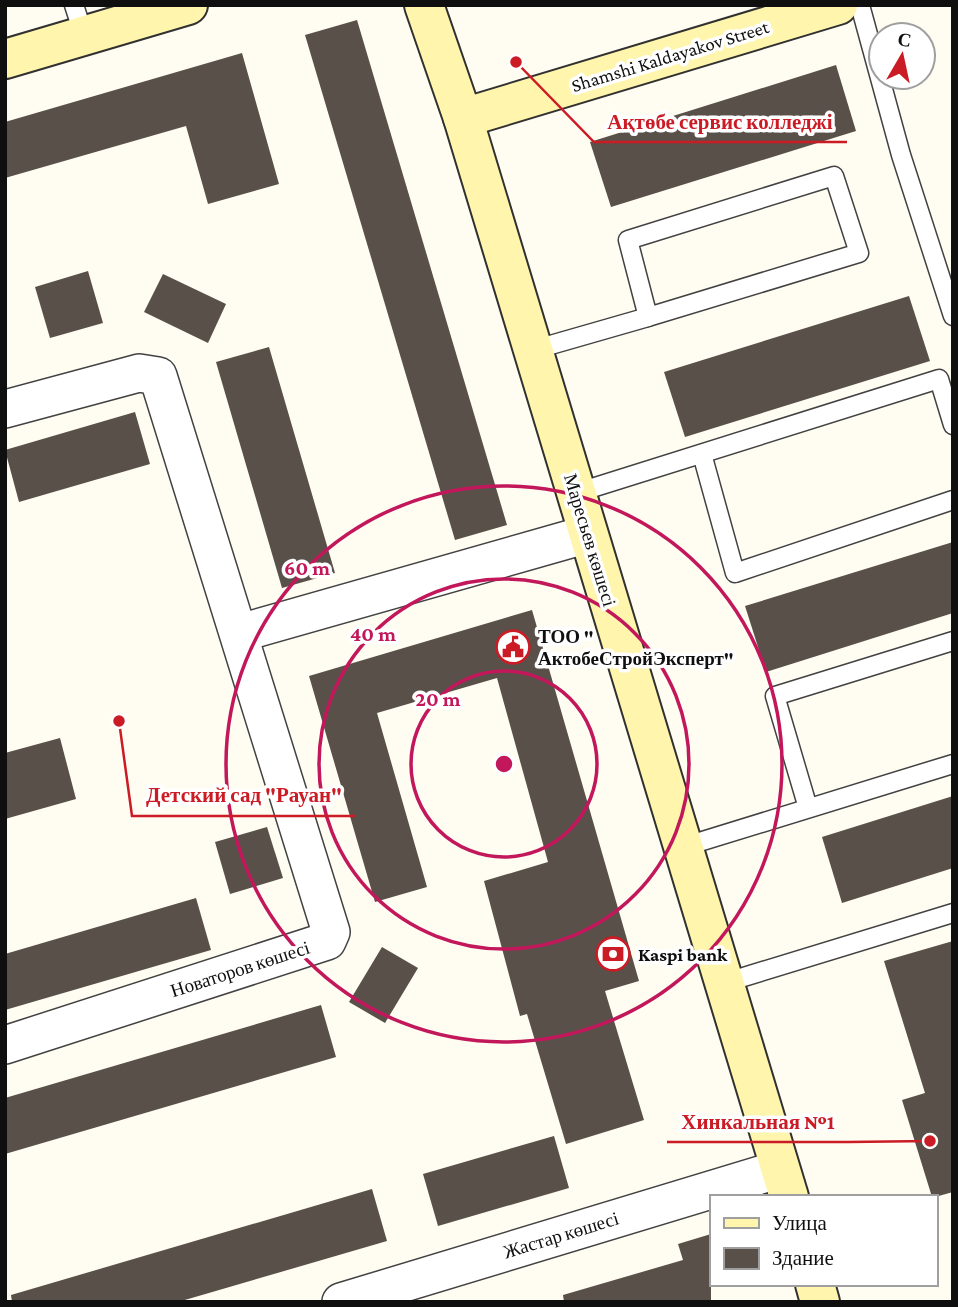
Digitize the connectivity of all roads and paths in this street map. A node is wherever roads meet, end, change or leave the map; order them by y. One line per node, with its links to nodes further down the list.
1 (188, 5): 4 (main road)
2 (424, 5): 6 (main road, Маресьев көшесі)
3 (838, 6): 6 (main road, Shamshi Kaldayakov Street); 7 (lane)
4 (79, 21): 5 (main road)
5 (5, 59)
6 (463, 118): 9 (main road, Маресьев көшесі)
7 (953, 316)
8 (648, 317): 8 (lane); 9 (lane)
9 (533, 350): 13 (main road, Маресьев көшесі)
10 (5, 409): 16 (street, Новаторов көшесі)
11 (953, 425): 12 (lane)
12 (702, 454): 13 (lane); 14 (lane)
13 (576, 493): 15 (main road, Маресьев көшесі)
14 (953, 500)
15 (588, 534): 16 (street); 20 (main road, Маресьев көшесі)
16 (240, 633): 23 (street, Новаторов көшесі)
17 (953, 641): 19 (lane)
18 (953, 764): 19 (lane)
19 (808, 808): 20 (lane)
20 (683, 846): 22 (main road, Маресьев көшесі)
21 (953, 913): 22 (lane)
22 (724, 983): 24 (main road, Маресьев көшесі)
23 (5, 1045)
24 (785, 1183): 25 (street, Жастар көшесі)
25 (740, 1195)
26 (710, 1203): 27 (street, Жастар көшесі)
27 (341, 1302)

